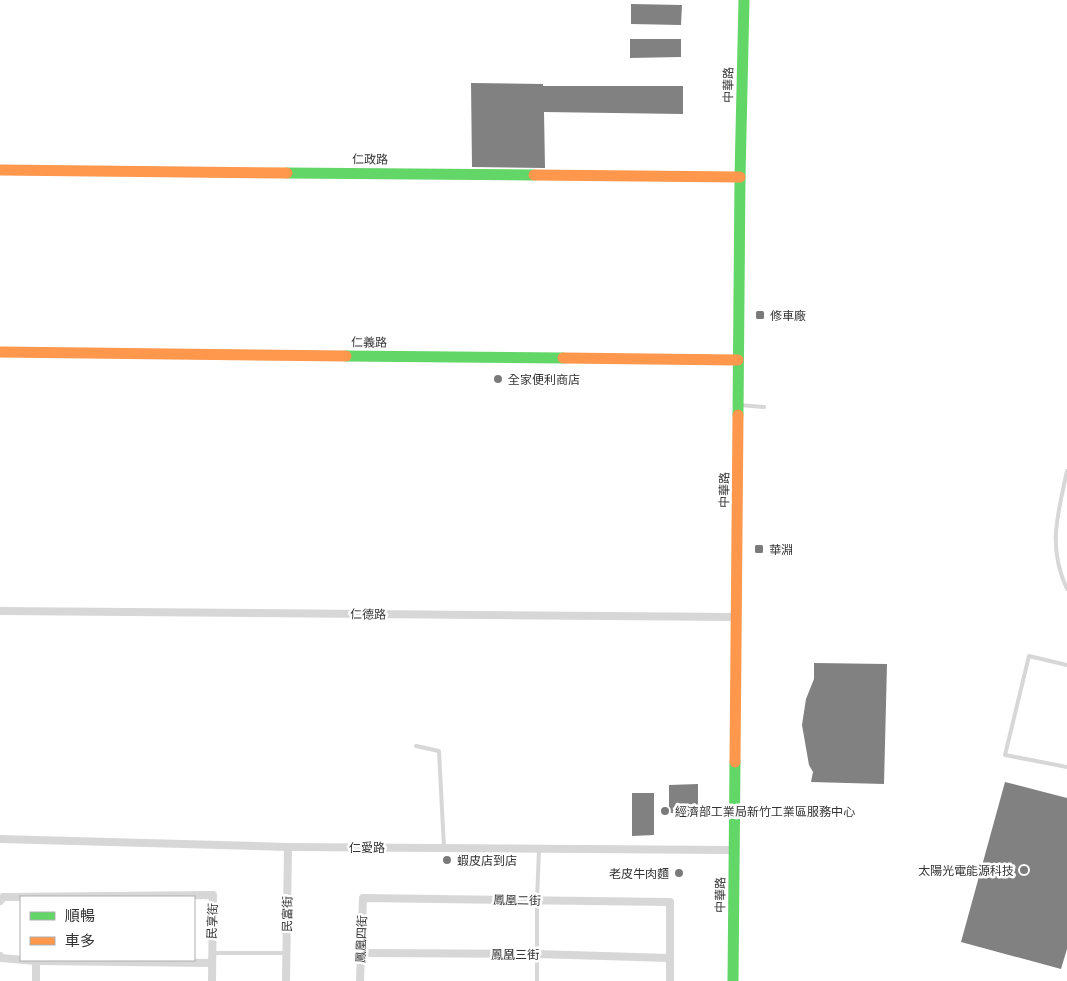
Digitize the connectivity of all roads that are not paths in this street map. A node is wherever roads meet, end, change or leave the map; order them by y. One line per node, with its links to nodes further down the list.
1 (744, 0): 3 (street, 中華路)
2 (0, 170): 3 (street, 仁政路)
3 (740, 177): 5 (street, 中華路)
4 (0, 352): 5 (street, 仁義路)
5 (738, 360): 6 (street, 中華路)
6 (738, 405): 7 (lane); 11 (street, 中華路)
7 (764, 407)
8 (1067, 471): 9 (lane)
9 (1067, 589)
10 (0, 610): 11 (street, 仁德路)
11 (736, 617): 19 (street, 中華路)
12 (1067, 665): 14 (lane)
13 (416, 746): 17 (lane)
14 (1067, 767)
15 (0, 840): 16 (street, 仁愛路)
16 (288, 847): 17 (street, 仁愛路); 26 (street, 民富街)
17 (444, 848): 18 (street, 仁愛路)
18 (539, 849): 19 (street, 仁愛路); 23 (lane)
19 (734, 850): 40 (street, 中華路)
20 (143, 896): 25 (street, 民享街)
21 (20, 898): 24 (street, 民享街)
22 (363, 898): 23 (street, 鳳凰二街); 27 (street, 鳳凰四街)
23 (537, 900): 28 (lane); 30 (street, 鳳凰二街)
24 (0, 901)
25 (212, 953): 26 (lane); 33 (street, 民享街)
26 (286, 953): 36 (street, 民富街)
27 (360, 953): 28 (street, 鳳凰三街); 37 (street, 鳳凰四街)
28 (537, 954): 30 (street, 鳳凰三街); 38 (lane)
29 (1, 957): 31 (street)
30 (670, 958): 39 (street)
31 (20, 959)
32 (36, 961): 33 (street); 34 (street)
33 (211, 963): 35 (street, 民享街)
34 (36, 981)
35 (212, 981)
36 (286, 981)
37 (360, 981)
38 (537, 981)
39 (670, 981)
40 (733, 981)

